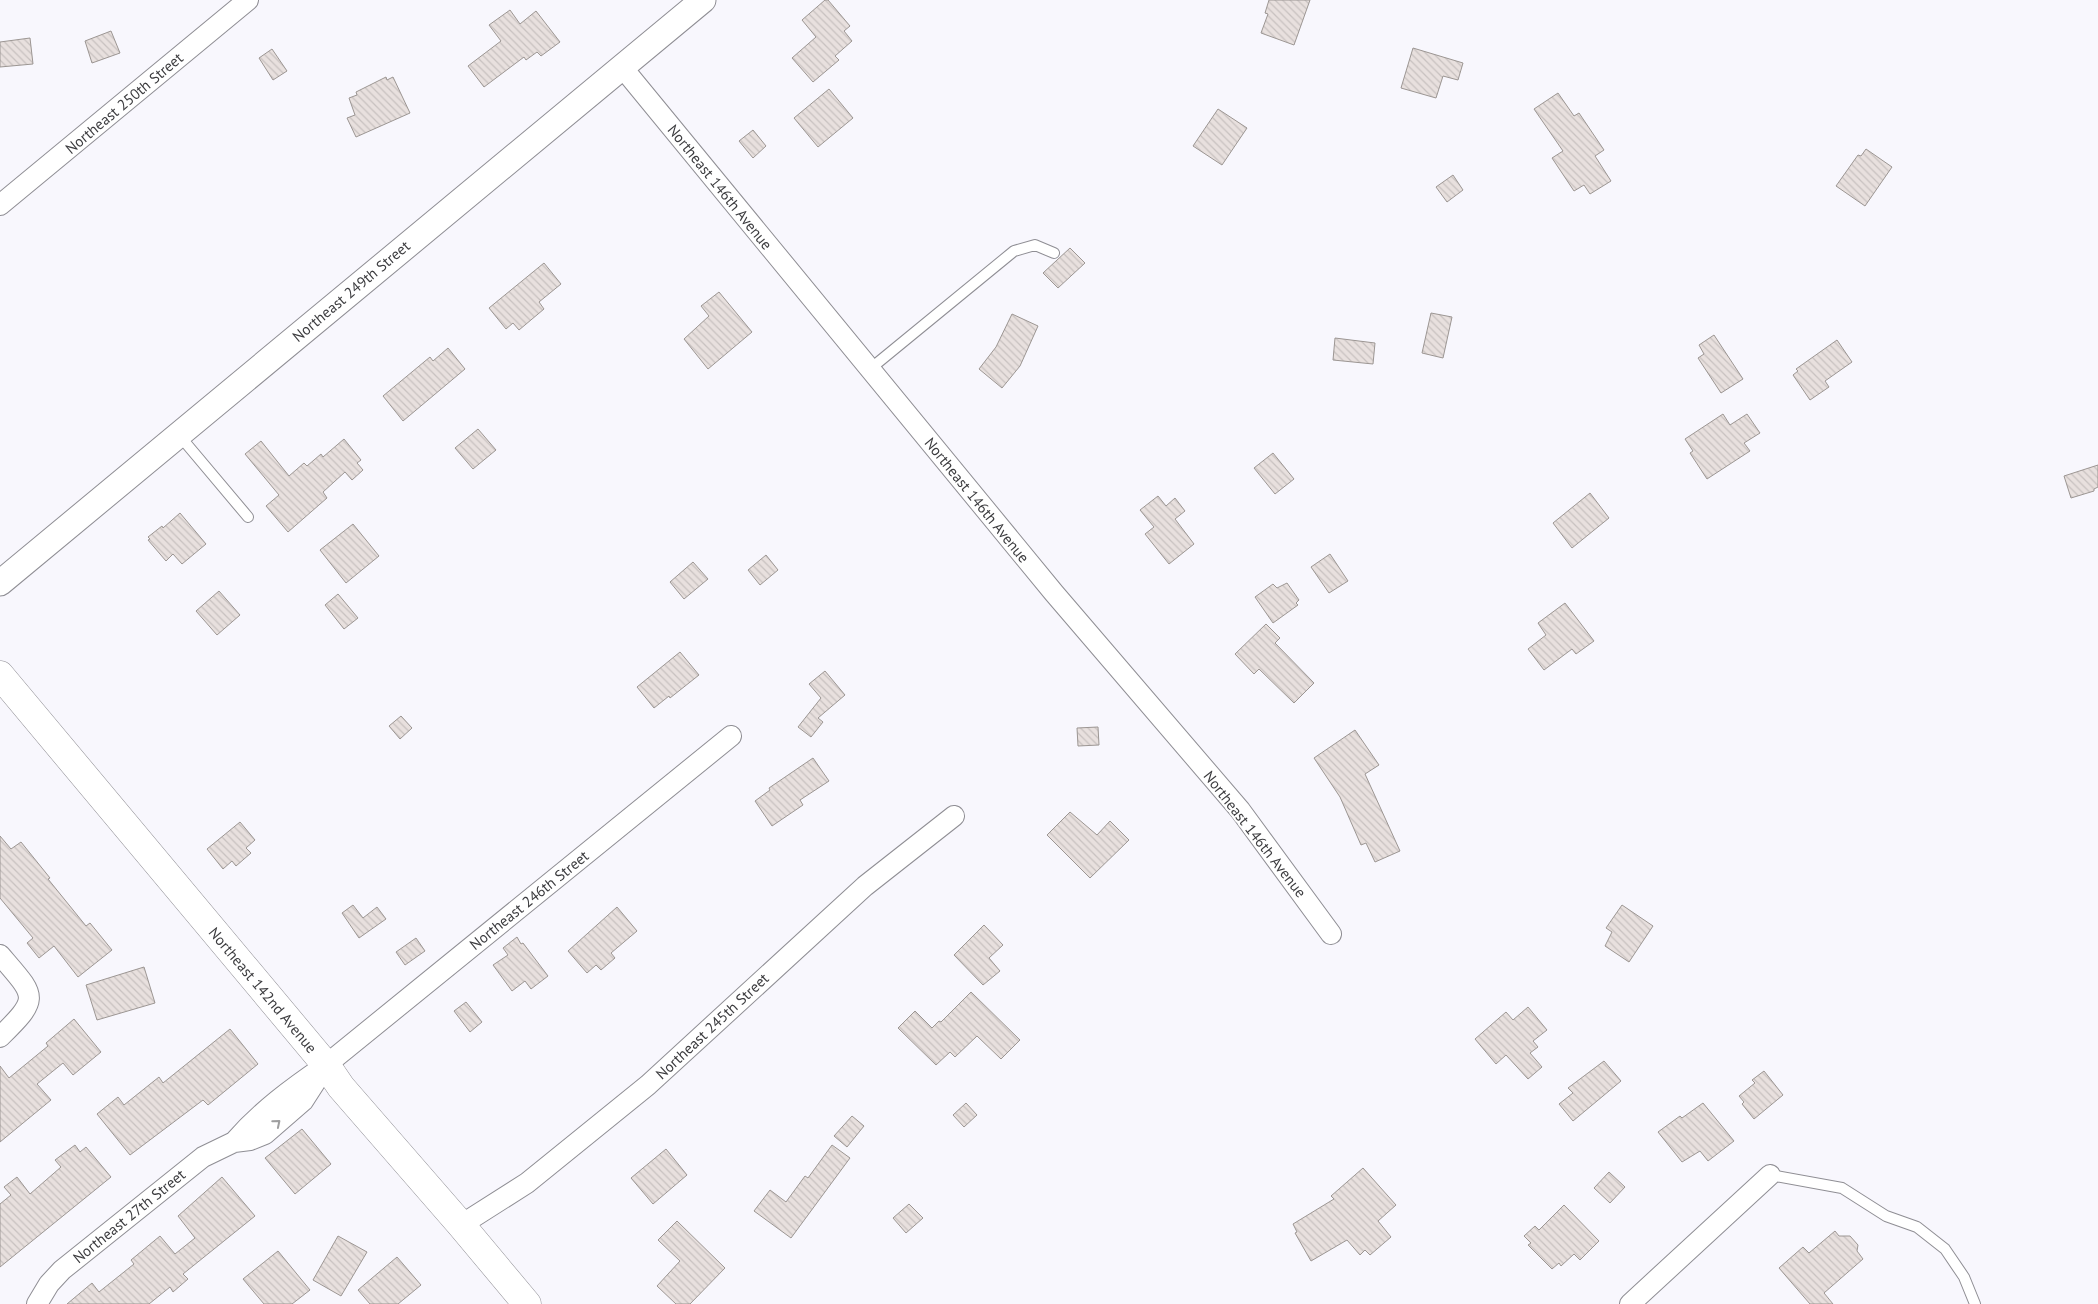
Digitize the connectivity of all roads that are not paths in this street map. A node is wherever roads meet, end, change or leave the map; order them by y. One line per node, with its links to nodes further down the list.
1 (248, 0): 4 (street, Northeast 250th Street)
2 (703, 0): 3 (street, Northeast 249th Street)
3 (622, 67): 6 (street, Northeast 146th Avenue); 7 (street, Northeast 249th Street)
4 (0, 205)
5 (1054, 253): 6 (lane)
6 (870, 369): 13 (street, Northeast 146th Avenue)
7 (178, 434): 8 (lane); 9 (street, Northeast 249th Street)
8 (248, 518)
9 (0, 583)
10 (0, 675): 16 (main road, Northeast 142nd Avenue)
11 (732, 736): 16 (street, Northeast 246th Street)
12 (954, 816): 18 (street, Northeast 245th Street)
13 (1331, 934)
14 (0, 955): 15 (street)
15 (0, 1037)
16 (326, 1065): 18 (main road, Northeast 142nd Avenue); 19 (street, Northeast 27th Street)
17 (1770, 1175): 21 (street); 22 (lane)
18 (461, 1225): 20 (main road, Northeast 142nd Avenue)
19 (37, 1304)
20 (527, 1304)
21 (1630, 1304)
22 (1975, 1304)

